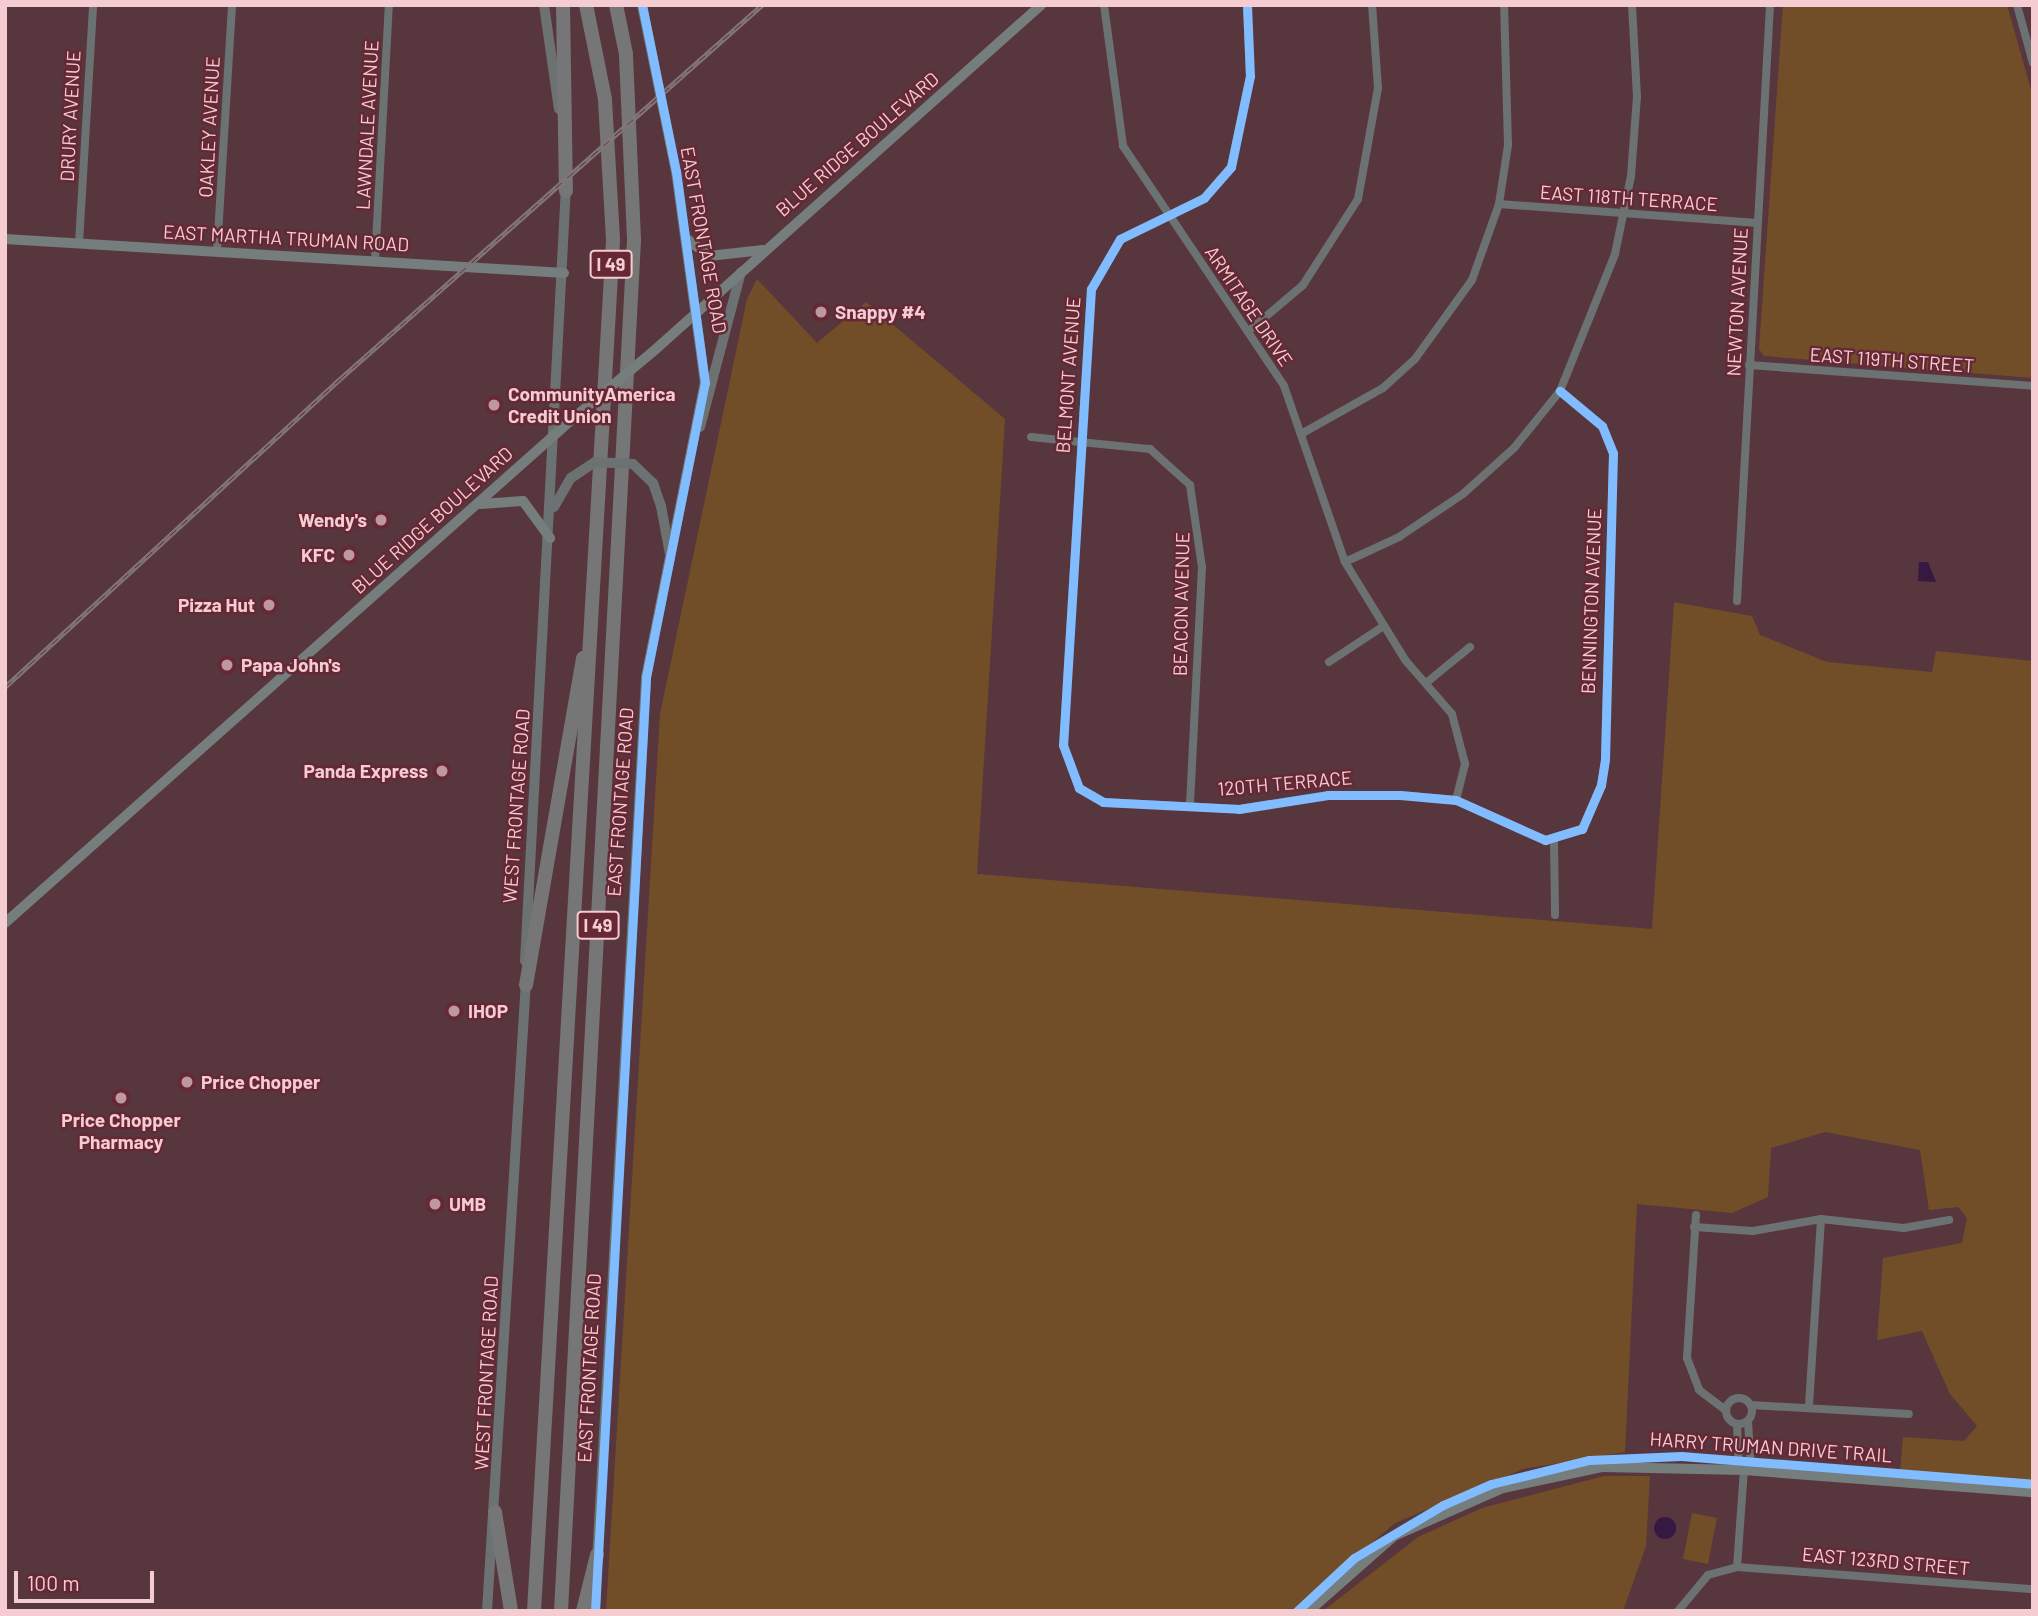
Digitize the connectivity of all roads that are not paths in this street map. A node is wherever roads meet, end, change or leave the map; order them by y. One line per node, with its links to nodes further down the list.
1 (93, 5): 25 (street, DRURY AVENUE)
2 (232, 5): 27 (street, OAKLEY AVENUE)
3 (389, 5): 28 (street, LAWNDALE AVENUE)
4 (544, 5): 18 (street, WEST FRONTAGE ROAD)
5 (563, 5): 18 (highway)
6 (586, 5): 47 (highway, I 49)
7 (616, 5): 78 (highway, I 49)
8 (642, 5): 24 (street, EAST FRONTAGE ROAD)
9 (1041, 5): 26 (main road, BLUE RIDGE BOULEVARD)
10 (1104, 5): 21 (street, ARMITAGE DRIVE)
11 (1247, 5): 21 (street, BELMONT AVENUE)
12 (1372, 5): 32 (street)
13 (1504, 5): 19 (street)
14 (1632, 5): 20 (street)
15 (1769, 5): 22 (street, NEWTON AVENUE)
16 (2017, 5): 17 (street)
17 (2033, 63)
18 (566, 191): 30 (street, WEST FRONTAGE ROAD)
19 (1499, 204): 20 (street, EAST 118TH TERRACE); 36 (street)
20 (1623, 215): 22 (street, EAST 118TH TERRACE); 35 (street)
21 (1167, 216): 32 (street, ARMITAGE DRIVE); 40 (street, BELMONT AVENUE)
22 (1757, 223): 33 (street, NEWTON AVENUE)
23 (5, 239): 25 (main road, EAST MARTHA TRUMAN ROAD)
24 (687, 239): 26 (main road); 31 (street, EAST FRONTAGE ROAD)
25 (79, 243): 27 (main road, EAST MARTHA TRUMAN ROAD)
26 (765, 249): 29 (main road, BLUE RIDGE BOULEVARD)
27 (217, 251): 28 (main road, EAST MARTHA TRUMAN ROAD)
28 (375, 261): 30 (main road, EAST MARTHA TRUMAN ROAD)
29 (741, 271): 31 (main road, BLUE RIDGE BOULEVARD); 39 (street)
30 (564, 273): 37 (street, WEST FRONTAGE ROAD)
31 (698, 311): 37 (main road, BLUE RIDGE BOULEVARD, bridge); 39 (street, EAST FRONTAGE ROAD)
32 (1251, 329): 36 (street, ARMITAGE DRIVE)
33 (1749, 365): 34 (street, EAST 119TH STREET); 46 (street, NEWTON AVENUE)
34 (2033, 386)
35 (1560, 391): 45 (street); 55 (street, BENNINGTON AVENUE)
36 (1301, 434): 45 (street, ARMITAGE DRIVE)
37 (555, 435): 41 (main road, BLUE RIDGE BOULEVARD); 42 (street, WEST FRONTAGE ROAD)
38 (1031, 437): 40 (street, BEACON AVENUE)
39 (693, 440): 44 (street, EAST FRONTAGE ROAD)
40 (1082, 440): 52 (street, BELMONT AVENUE); 54 (street, BEACON AVENUE)
41 (474, 506): 43 (main road); 57 (main road, BLUE RIDGE BOULEVARD)
42 (551, 514): 43 (street, WEST FRONTAGE ROAD); 44 (street, bridge)
43 (550, 538): 58 (street, WEST FRONTAGE ROAD)
44 (671, 558): 72 (street, EAST FRONTAGE ROAD)
45 (1345, 562): 48 (street, ARMITAGE DRIVE)
46 (1737, 601)
47 (593, 609): 58 (highway); 77 (highway, I 49)
48 (1382, 627): 50 (street); 51 (street, ARMITAGE DRIVE)
49 (1470, 647): 51 (street)
50 (1329, 662)
51 (1426, 683): 53 (street, ARMITAGE DRIVE)
52 (1064, 738): 54 (street, 120TH TERRACE)
53 (1456, 800): 54 (street, 120TH TERRACE); 55 (street, 120TH TERRACE)
54 (1189, 806)
55 (1554, 840): 56 (street)
56 (1555, 915)
57 (5, 923)
58 (526, 985): 71 (street, WEST FRONTAGE ROAD)
59 (1696, 1215): 62 (street)
60 (1821, 1219): 61 (street); 62 (street); 64 (street)
61 (1950, 1220)
62 (1694, 1227): 65 (street)
63 (1751, 1405): 64 (street); 65 (street); 67 (street)
64 (1809, 1405): 66 (street)
65 (1726, 1410): 68 (street)
66 (1909, 1414)
67 (1748, 1421): 68 (street); 69 (street)
68 (1737, 1424): 69 (street)
69 (1745, 1470): 70 (main road); 73 (street); 81 (main road)
70 (2033, 1492)
71 (495, 1512): 75 (street, WEST FRONTAGE ROAD); 76 (highway)
72 (597, 1555): 79 (highway); 80 (street, EAST FRONTAGE ROAD)
73 (1737, 1567): 74 (street, EAST 123RD STREET); 82 (street)
74 (2033, 1589)
75 (487, 1611)
76 (511, 1611)
77 (534, 1611)
78 (561, 1611)
79 (583, 1611)
80 (595, 1611)
81 (1309, 1611)
82 (1678, 1611)

